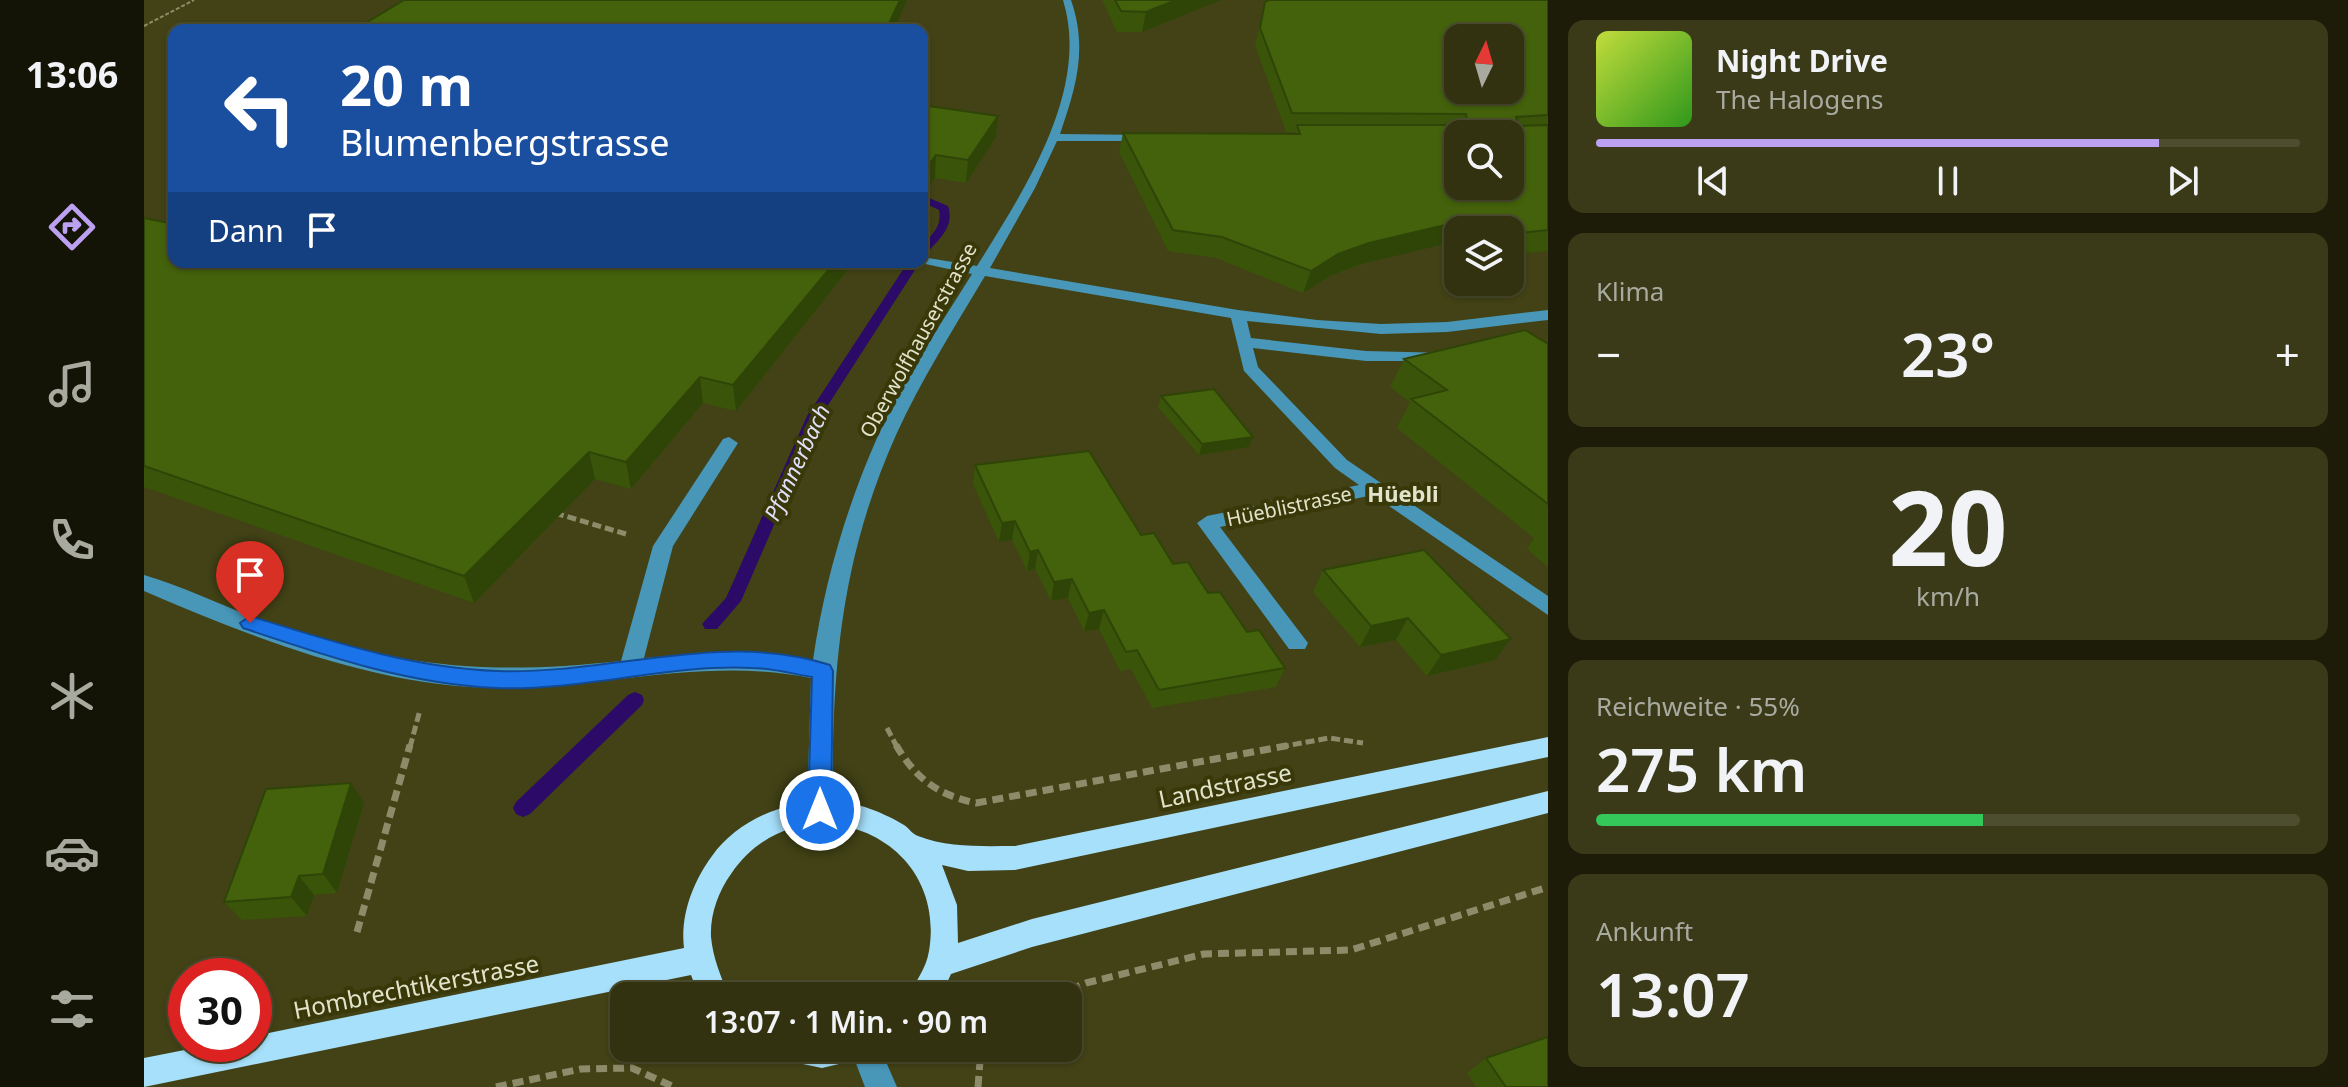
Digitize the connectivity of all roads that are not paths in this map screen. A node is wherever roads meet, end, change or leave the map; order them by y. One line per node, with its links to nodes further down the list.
1 (1067, 0): 2 (street, Oberwolfhauserstrasse)
2 (1052, 137): 3 (street); 5 (street, Oberwolfhauserstrasse)
3 (1160, 138)
4 (928, 262): 5 (street)
5 (982, 272): 6 (street); 16 (street, Oberwolfhauserstrasse)
6 (1238, 315): 7 (street); 8 (street, Hüeblistrasse)
7 (1548, 315)
8 (1243, 342): 9 (street); 11 (street, Hüeblistrasse)
9 (1461, 355)
10 (729, 443): 15 (street)
11 (1376, 488): 13 (street, Hüeblistrasse); 14 (street, Hüeblistrasse)
12 (144, 583): 15 (street)
13 (1548, 607)
14 (1297, 643)
15 (629, 671): 16 (street)
16 (823, 671): 19 (street, Oberwolfhauserstrasse)
17 (1548, 747): 20 (main road, Landstrasse)
18 (1548, 802): 22 (main road)
19 (820, 810): 20 (main road); 21 (main road)
20 (913, 847): 22 (main road)
21 (699, 959): 23 (main road); 26 (main road, Hombrechtikerstrasse)
22 (942, 963): 24 (main road)
23 (708, 982)
24 (932, 982)
25 (871, 1062): 27 (street)
26 (144, 1074)
27 (881, 1087)

